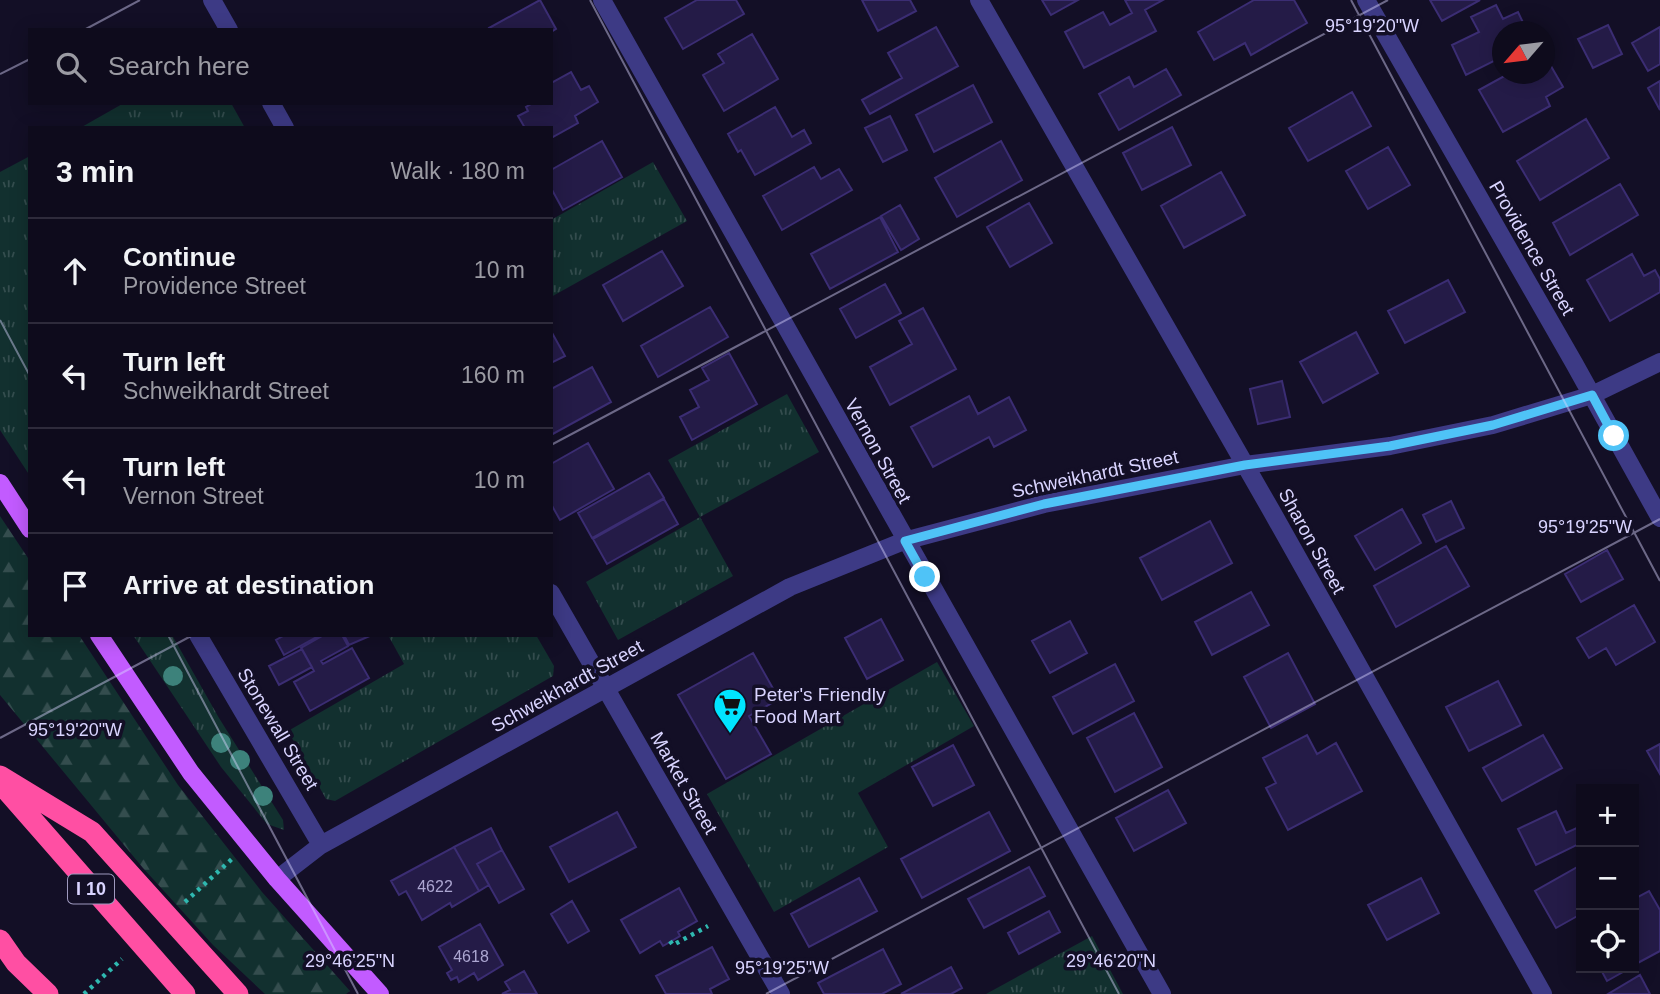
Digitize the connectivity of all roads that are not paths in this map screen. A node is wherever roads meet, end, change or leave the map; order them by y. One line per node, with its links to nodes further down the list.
1 (212, 0): 5 (street)
2 (601, 0): 14 (street, Vernon Street)
3 (979, 0): 10 (street, Sharon Street)
4 (1366, 0): 9 (street, Providence Street)
5 (228, 28)
6 (272, 105): 7 (street)
7 (284, 126)
8 (1660, 362): 9 (street, Schweikhardt Street)
9 (1592, 395): 10 (street, Schweikhardt Street); 12 (street, Providence Street)
10 (1245, 465): 14 (street, Schweikhardt Street); 32 (street, Sharon Street)
11 (0, 483): 13 (main road)
12 (1660, 518)
13 (28, 526)
14 (905, 541): 18 (street, Schweikhardt Street); 31 (street, Vernon Street)
15 (553, 596): 18 (street, Market Street)
16 (100, 637): 22 (main road)
17 (199, 637): 21 (street, Stonewall Street)
18 (606, 689): 21 (street, Schweikhardt Street); 30 (street, Market Street)
19 (0, 776): 28 (highway)
20 (0, 783): 27 (highway, I 10)
21 (321, 845): 22 (street, Schweikhardt Street)
22 (277, 879): 29 (main road)
23 (0, 940): 24 (highway)
24 (16, 963): 25 (highway); 26 (highway)
25 (33, 994)
26 (48, 994)
27 (185, 994)
28 (238, 994)
29 (380, 994)
30 (781, 994)
31 (1162, 994)
32 (1543, 994)

